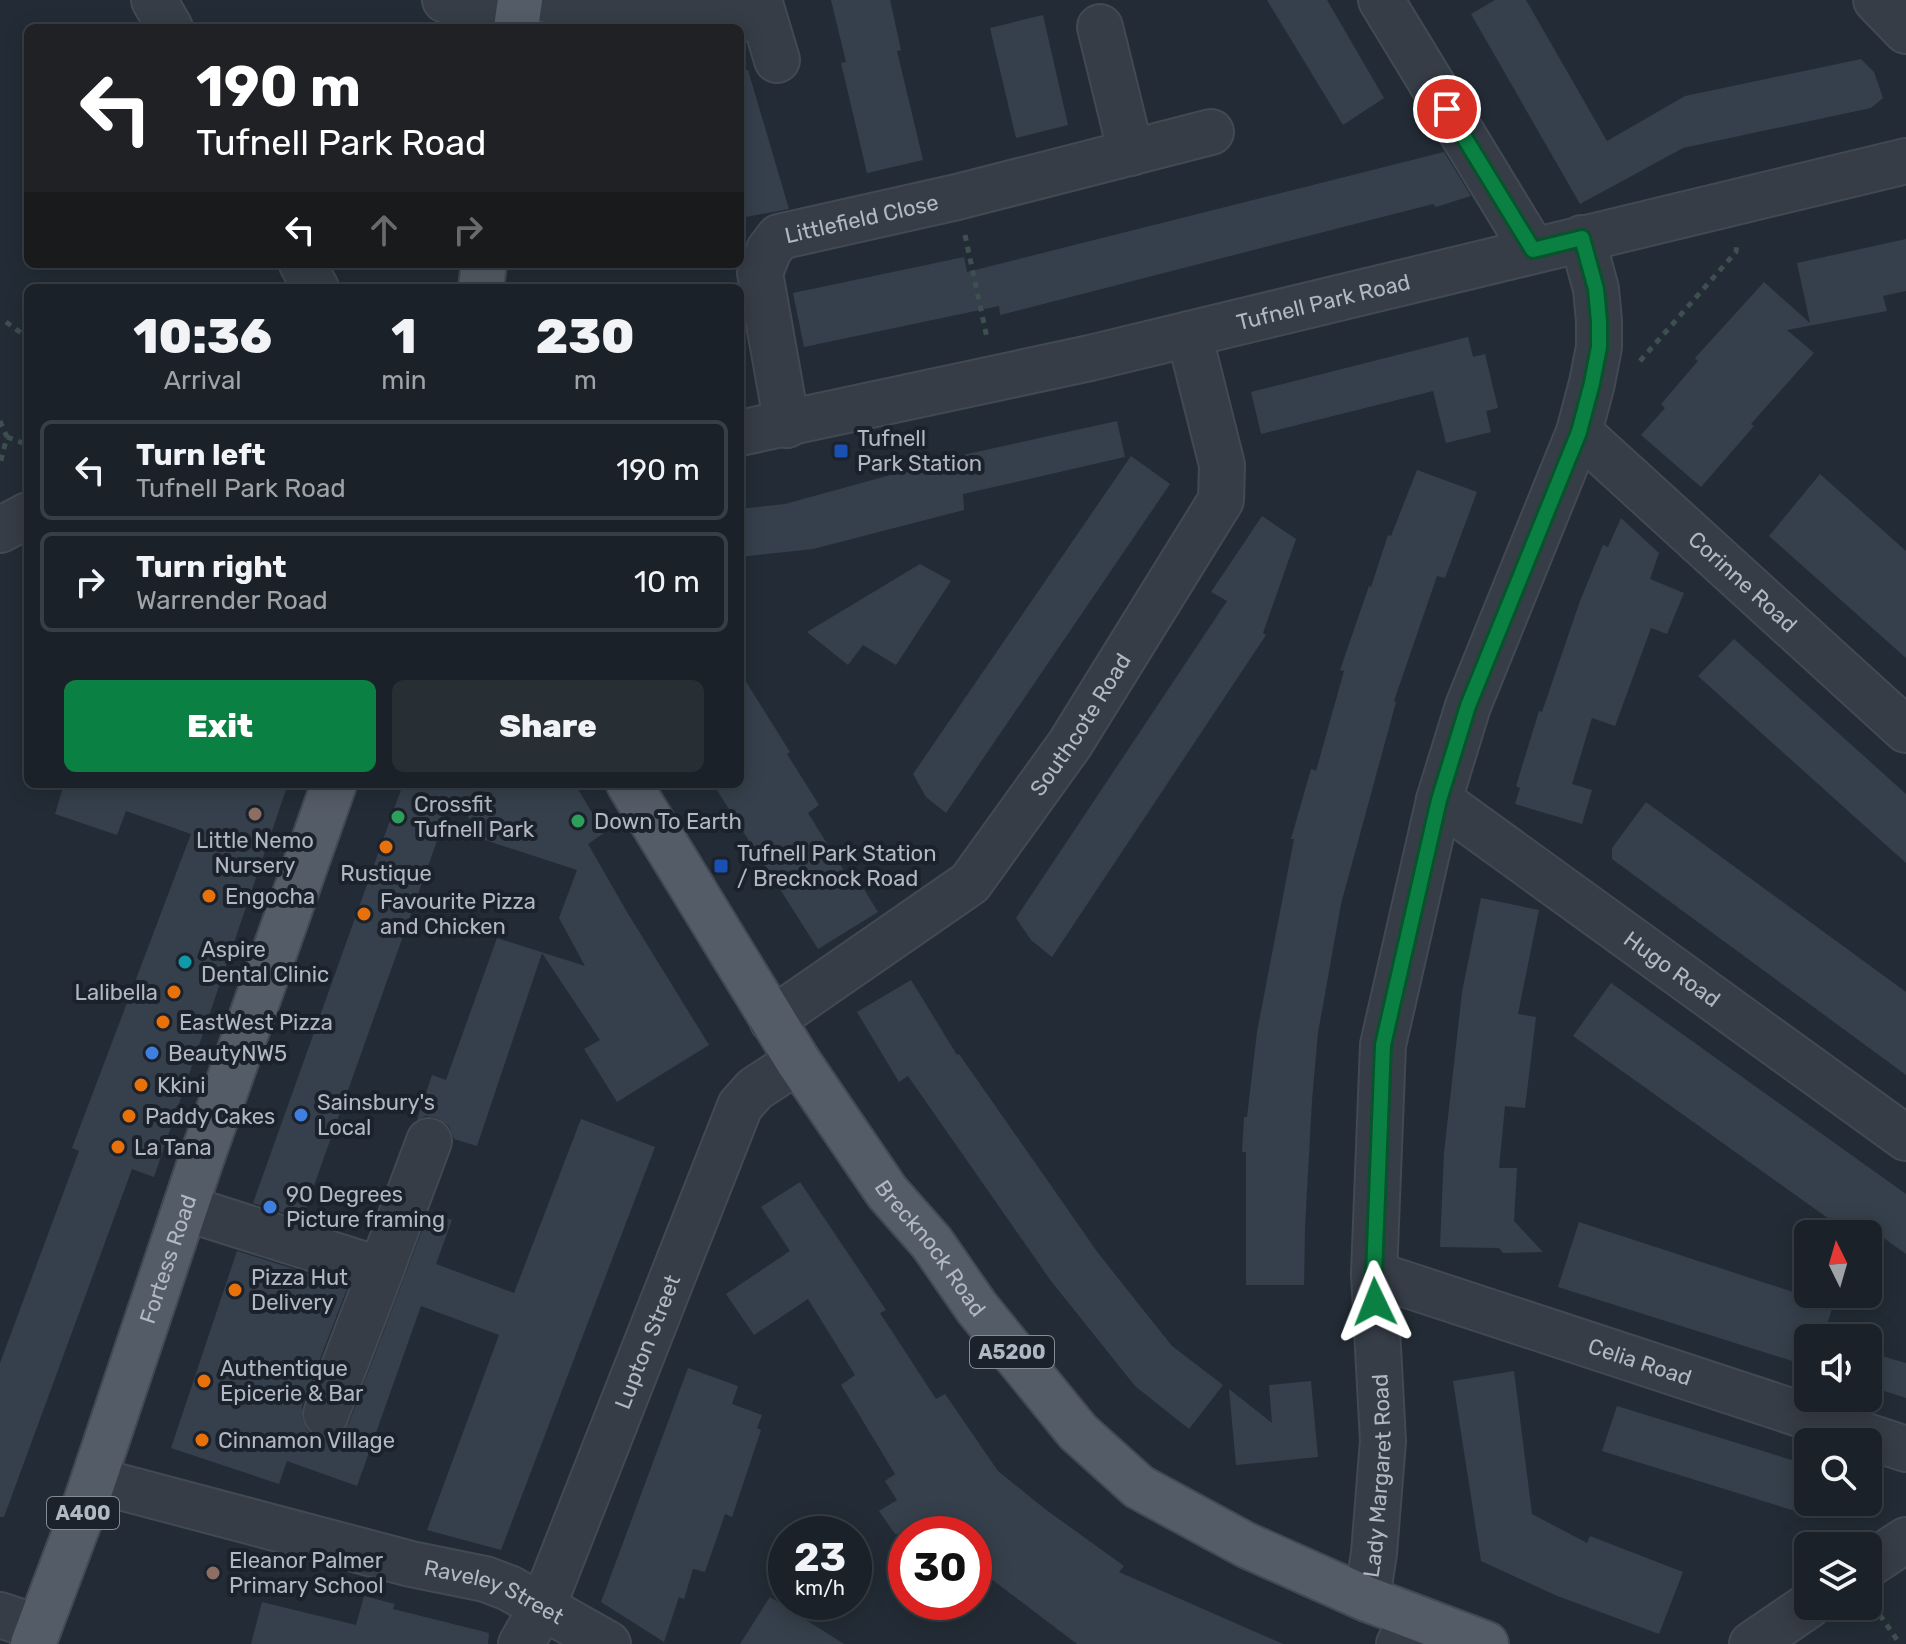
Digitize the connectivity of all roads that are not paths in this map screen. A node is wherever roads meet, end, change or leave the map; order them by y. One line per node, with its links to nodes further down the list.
1 (154, 0): 7 (street)
2 (445, 0): 6 (street)
3 (1381, 0): 15 (street)
4 (1876, 0): 9 (street)
5 (760, 7): 6 (street); 10 (street)
6 (526, 10)
7 (168, 24)
8 (1100, 27): 12 (street)
9 (1906, 31)
10 (777, 60)
11 (1211, 132): 12 (street, Littlefield Close)
12 (1131, 153): 17 (street, Littlefield Close)
13 (1906, 161): 14 (street, Tufnell Park Road)
14 (1582, 238): 15 (street, Tufnell Park Road); 19 (street, Lady Margaret Road)
15 (1533, 250): 16 (street, Tufnell Park Road)
16 (1189, 334): 17 (street, Tufnell Park Road); 26 (street, Southcote Road)
17 (787, 425): 18 (street, Tufnell Park Road)
18 (744, 432)
19 (1579, 432): 22 (street, Corinne Road); 25 (street, Lady Margaret Road)
20 (24, 517): 21 (street)
21 (0, 530)
22 (1906, 730)
23 (333, 788): 30 (main road, Fortess Road / A400)
24 (631, 788): 26 (main road, Brecknock Road / A5200)
25 (1439, 800): 28 (street, Hugo Road); 32 (street, Lady Margaret Road)
26 (772, 1020): 27 (main road, Brecknock Road / A5200)
27 (798, 1061): 38 (main road, Brecknock Road / A5200); 39 (street, Lupton Street)
28 (1906, 1138)
29 (429, 1141): 31 (street)
30 (185, 1208): 31 (street); 35 (main road, Fortess Road / A400)
31 (381, 1270): 33 (street)
32 (1374, 1274): 34 (street, Celia Road); 38 (street, Lady Margaret Road)
33 (326, 1414)
34 (1906, 1449)
35 (94, 1480): 39 (street, Raveley Street); 41 (main road, Fortess Road / A400)
36 (1906, 1540): 37 (street)
37 (1882, 1556)
38 (1367, 1599): 42 (main road, Brecknock Road / A5200)
39 (543, 1606): 43 (street, Lupton Street); 44 (street, Raveley Street)
40 (1794, 1616): 46 (street)
41 (24, 1629)
42 (1407, 1631): 45 (main road, Brecknock Road / A5200)
43 (521, 1644)
44 (608, 1644)
45 (1486, 1644)
46 (1752, 1644)

